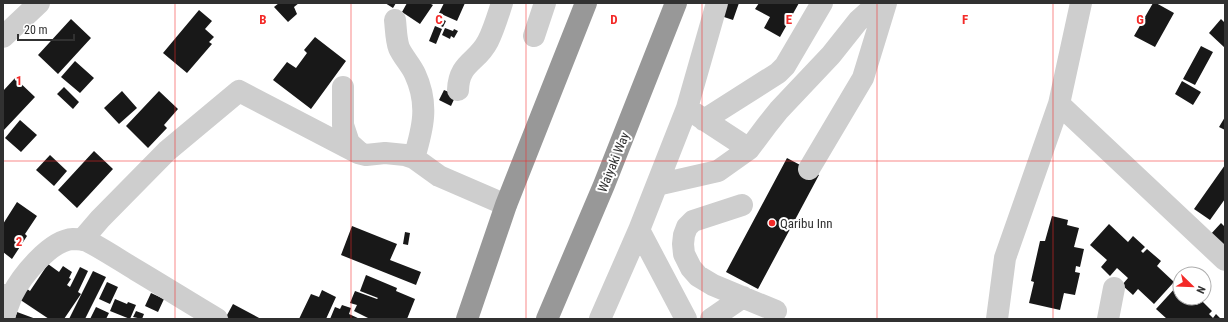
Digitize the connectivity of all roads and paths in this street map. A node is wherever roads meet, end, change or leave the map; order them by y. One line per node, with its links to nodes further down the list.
1 (39, 3): 13 (street)
2 (502, 3): 15 (street)
3 (545, 3): 12 (street)
4 (586, 3): 23 (highway)
5 (676, 3): 35 (highway, Waiyaki Way)
6 (717, 3): 17 (street)
7 (822, 3): 17 (street)
8 (878, 3): 18 (street)
9 (886, 3): 21 (street)
10 (1081, 3): 16 (street)
11 (395, 20): 20 (street)
12 (534, 36)
13 (3, 37)
14 (343, 87): 19 (street)
15 (458, 90)
16 (1059, 104): 27 (street); 39 (street)
17 (695, 114): 18 (street); 22 (street)
18 (750, 149): 22 (street)
19 (361, 154): 20 (street); 26 (street)
20 (414, 158): 23 (street)
21 (809, 169)
22 (656, 187): 25 (street)
23 (506, 205): 34 (highway)
24 (742, 205): 30 (street)
25 (639, 230): 36 (street); 37 (street)
26 (82, 240): 29 (street); 33 (street)
27 (1225, 260)
28 (1114, 288): 40 (street)
29 (7, 295): 32 (street)
30 (743, 297): 31 (street); 38 (street)
31 (776, 311)
32 (3, 318)
33 (217, 319)
34 (467, 319)
35 (547, 319)
36 (600, 319)
37 (686, 319)
38 (710, 319)
39 (997, 319)
40 (1108, 319)

